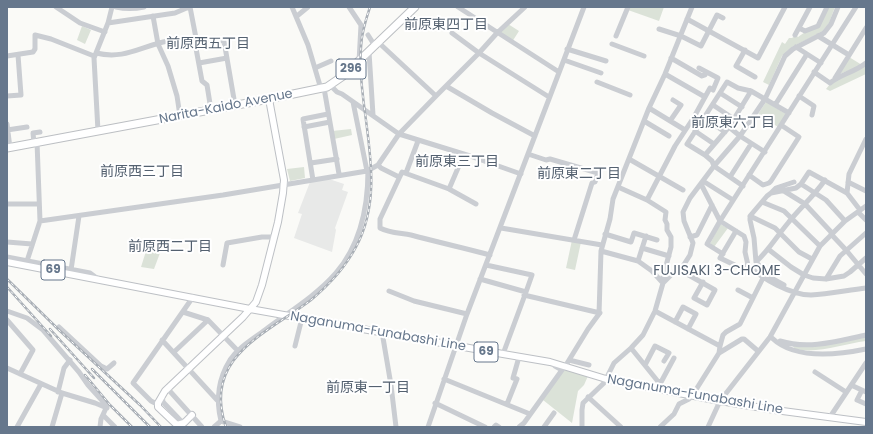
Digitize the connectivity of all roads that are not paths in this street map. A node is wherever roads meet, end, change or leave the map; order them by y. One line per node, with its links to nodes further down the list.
1 (112, 7): 25 (street)
2 (116, 7): 3 (street)
3 (144, 7)
4 (189, 7): 21 (street); 38 (street)
5 (292, 7): 22 (street)
6 (308, 7): 22 (street)
7 (349, 7): 59 (street)
8 (415, 7): 40 (highway, Narita-Kaido Avenue / 296)
9 (458, 7): 32 (street)
10 (525, 7): 32 (street)
11 (584, 7): 44 (street)
12 (628, 7): 35 (street)
13 (692, 7): 24 (street)
14 (785, 7): 45 (street)
15 (810, 7): 26 (street)
16 (819, 7): 20 (street)
17 (838, 7): 37 (street)
18 (856, 7): 42 (street)
19 (59, 8): 30 (street)
20 (827, 9): 26 (street)
21 (153, 16): 25 (street); 39 (street)
22 (297, 16): 63 (street)
23 (723, 18): 29 (street)
24 (687, 19): 29 (street); 36 (street)
25 (108, 23): 30 (street)
26 (800, 28): 34 (street)
27 (866, 28): 51 (street)
28 (659, 29): 36 (street)
29 (708, 30): 36 (street); 45 (street)
30 (105, 32): 48 (street)
31 (452, 33): 47 (street)
32 (497, 33): 47 (street); 65 (street)
33 (368, 35): 40 (street)
34 (795, 35)
35 (616, 36)
36 (681, 36): 55 (street)
37 (818, 36): 42 (street); 43 (street)
38 (195, 40): 39 (street); 54 (street); 61 (street)
39 (158, 44): 48 (street); 97 (street)
40 (377, 44): 46 (highway, Narita-Kaido Avenue / 296); 79 (street)
41 (612, 44): 53 (street)
42 (832, 44): 51 (street); 60 (street)
43 (796, 47): 49 (street); 84 (street)
44 (567, 49): 56 (street); 58 (street)
45 (745, 50): 70 (street)
46 (369, 52): 59 (highway, Narita-Kaido Avenue / 296); 95 (street)
47 (479, 53): 73 (street); 82 (street)
48 (95, 54): 50 (street); 109 (street)
49 (807, 54): 60 (street); 89 (street)
50 (18, 55): 52 (street); 78 (street)
51 (849, 55): 71 (street)
52 (7, 56)
53 (644, 56)
54 (227, 58): 61 (street); 87 (street)
55 (671, 58): 66 (street); 69 (street)
56 (564, 60): 65 (street); 68 (street)
57 (331, 61): 63 (street)
58 (606, 61)
59 (359, 62): 74 (highway, Narita-Kaido Avenue / 296)
60 (821, 62): 67 (street)
61 (199, 63): 92 (street)
62 (866, 63): 71 (street)
63 (315, 68): 74 (street)
64 (699, 68): 66 (street)
65 (559, 72): 82 (street)
66 (706, 72): 81 (street)
67 (814, 72): 71 (street); 80 (street)
68 (601, 73)
69 (665, 74): 81 (street); 91 (street)
70 (755, 77)
71 (835, 79)
72 (597, 82): 77 (street)
73 (446, 86): 79 (street); 114 (street)
74 (325, 88): 83 (highway, Narita-Kaido Avenue / 296); 86 (street); 94 (street)
75 (751, 91): 76 (street); 84 (street); 90 (street)
76 (720, 93): 88 (street); 90 (street)
77 (630, 95)
78 (7, 96)
79 (436, 96): 113 (street)
80 (799, 96): 93 (street); 96 (street)
81 (705, 97): 108 (street)
82 (549, 98): 114 (street)
83 (268, 99): 87 (highway, Narita-Kaido Avenue / 296); 146 (main road)
84 (765, 99): 89 (street); 116 (street)
85 (673, 100): 101 (street)
86 (353, 102): 95 (street); 132 (street)
87 (235, 105): 92 (highway, Narita-Kaido Avenue / 296)
88 (713, 105): 98 (street); 99 (street)
89 (775, 105): 93 (street)
90 (742, 107): 99 (street)
91 (649, 108): 100 (street); 101 (street)
92 (211, 110): 97 (highway, Narita-Kaido Avenue / 296)
93 (788, 113): 103 (street)
94 (328, 114): 102 (street); 105 (street)
95 (373, 115): 113 (street)
96 (812, 115)
97 (180, 116): 109 (highway, Narita-Kaido Avenue / 296)
98 (704, 118): 110 (street); 112 (street)
99 (734, 119): 106 (street)
100 (644, 121): 115 (street); 128 (street)
101 (670, 121): 108 (street)
102 (330, 122): 105 (street); 127 (street)
103 (781, 125): 123 (street); 136 (street)
104 (27, 127): 107 (street)
105 (304, 127): 129 (street)
106 (728, 127): 112 (street); 116 (street)
107 (7, 128): 122 (street)
108 (685, 130): 138 (street)
109 (98, 131): 119 (highway, Narita-Kaido Avenue / 296)
110 (695, 131): 120 (street); 126 (street)
111 (40, 132): 119 (street)
112 (725, 132): 120 (street)
113 (400, 134): 118 (street); 130 (street)
114 (535, 136): 125 (street)
115 (669, 136)
116 (740, 136): 121 (street); 131 (street)
117 (866, 139): 143 (street)
118 (418, 141): 124 (street); 133 (street)
119 (36, 143): 122 (highway, Narita-Kaido Avenue / 296); 160 (street)
120 (714, 144): 126 (street)
121 (751, 144): 123 (street); 139 (street)
122 (8, 148)
123 (765, 152): 136 (street)
124 (464, 154): 135 (street); 149 (street)
125 (528, 154): 135 (street); 182 (street)
126 (705, 155): 131 (street)
127 (337, 159): 129 (street); 134 (street)
128 (629, 159): 138 (street); 148 (street)
129 (311, 163): 140 (street)
130 (378, 164): 132 (street); 137 (street)
131 (714, 166): 139 (street); 144 (street)
132 (368, 170): 134 (street); 229 (street)
133 (406, 173): 137 (street); 149 (street)
134 (340, 174): 140 (street)
135 (521, 174): 173 (street)
136 (749, 176): 147 (street)
137 (399, 177): 193 (street)
138 (659, 177): 150 (street); 156 (street)
139 (730, 177): 147 (street)
140 (313, 180): 146 (street)
141 (825, 180): 145 (street); 153 (street); 154 (street)
142 (794, 182): 155 (street)
143 (848, 182): 152 (street); 154 (street)
144 (702, 183): 157 (street); 163 (street); 181 (street)
145 (801, 184): 151 (street); 153 (street)
146 (284, 185): 166 (street); 180 (main road)
147 (743, 186): 157 (street)
148 (618, 187): 156 (street); 177 (street)
149 (449, 189): 161 (street)
150 (683, 190)
151 (784, 191): 155 (street); 162 (street)
152 (866, 191)
153 (815, 193): 162 (street); 172 (street)
154 (847, 193): 165 (street)
155 (771, 194): 158 (street)
156 (647, 200): 194 (street)
157 (733, 200): 171 (street)
158 (762, 202): 167 (street); 168 (street)
159 (7, 204): 160 (street)
160 (39, 204): 170 (street)
161 (476, 204)
162 (804, 204): 168 (street); 178 (street)
163 (712, 205): 171 (street); 181 (street)
164 (866, 206): 165 (street)
165 (859, 211): 169 (street); 172 (street)
166 (79, 216): 170 (street); 207 (street)
167 (750, 216): 175 (street); 200 (street)
168 (792, 218): 175 (street); 187 (street)
169 (866, 220)
170 (40, 221): 185 (street)
171 (720, 221): 174 (street); 192 (street)
172 (846, 221): 178 (street)
173 (501, 228): 182 (street); 193 (street)
174 (736, 232): 192 (street); 204 (street)
175 (780, 232): 189 (street); 197 (street)
176 (866, 233): 190 (street)
177 (605, 234): 179 (street); 186 (street)
178 (832, 234): 187 (street); 190 (street)
179 (646, 236): 183 (street); 188 (street)
180 (274, 237): 202 (street); 223 (main road)
181 (690, 238): 206 (street)
182 (574, 240): 186 (street)
183 (657, 240)
184 (7, 242): 185 (street)
185 (32, 244): 198 (street)
186 (602, 245): 191 (street)
187 (820, 246): 197 (street)
188 (642, 248): 194 (street); 199 (street)
189 (768, 249): 200 (street); 209 (street)
190 (846, 250): 205 (street); 212 (street)
191 (601, 251): 199 (street); 227 (street)
192 (723, 254): 204 (street)
193 (490, 255): 203 (street)
194 (669, 256): 214 (street)
195 (7, 257): 198 (street)
196 (866, 258): 205 (street)
197 (812, 259): 209 (street)
198 (27, 261): 207 (street)
199 (638, 261): 214 (street)
200 (756, 262): 219 (street)
201 (7, 263): 211 (main road, Naganuma-Funabashi Line / 69)
202 (223, 265)
203 (486, 265): 213 (street); 220 (street)
204 (748, 265): 210 (street)
205 (859, 265): 208 (street); 212 (street)
206 (678, 269): 214 (street); 215 (street)
207 (71, 270): 211 (street)
208 (866, 274)
209 (804, 275): 212 (street); 219 (street)
210 (763, 278): 219 (street); 222 (street)
211 (98, 279): 221 (main road, Naganuma-Funabashi Line / 69)
212 (826, 279)
213 (480, 280): 220 (street); 228 (street)
214 (662, 282): 224 (street)
215 (703, 282): 215 (street)
216 (866, 288): 219 (street)
217 (738, 290): 222 (street)
218 (389, 291): 228 (street)
219 (795, 292): 239 (street)
220 (525, 294): 227 (street); 250 (street)
221 (193, 297): 223 (main road, Naganuma-Funabashi Line / 69); 225 (street)
222 (753, 298): 243 (street)
223 (250, 309): 229 (main road, Naganuma-Funabashi Line / 69); 237 (main road)
224 (656, 311): 233 (street); 244 (street)
225 (183, 312): 232 (street); 240 (street)
226 (8, 313): 253 (street)
227 (600, 313): 257 (street)
228 (467, 314): 242 (street)
229 (286, 315): 230 (main road, Naganuma-Funabashi Line / 69); 245 (street)
230 (302, 318): 236 (main road, Naganuma-Funabashi Line / 69); 241 (street)
231 (7, 320): 264 (street)
232 (208, 320): 237 (street); 248 (street)
233 (675, 322): 235 (street); 235 (street)
234 (60, 327): 256 (street)
235 (688, 329): 243 (street)
236 (382, 332): 242 (main road, Naganuma-Funabashi Line / 69); 301 (street)
237 (223, 336): 245 (street); 262 (main road)
238 (866, 336): 239 (street)
239 (771, 337): 246 (street); 247 (street)
240 (162, 340): 248 (street); 280 (street)
241 (295, 346)
242 (455, 346): 250 (main road, Naganuma-Funabashi Line / 69); 266 (street)
243 (720, 346): 249 (street)
244 (631, 348): 260 (street); 265 (street)
245 (238, 351): 277 (street)
246 (758, 351): 249 (street); 278 (street)
247 (865, 351)
248 (174, 352): 262 (street)
249 (719, 353): 275 (street)
250 (503, 354): 251 (main road, Naganuma-Funabashi Line / 69)
251 (519, 357): 255 (main road, Naganuma-Funabashi Line / 69); 281 (street)
252 (674, 358): 269 (street)
253 (70, 360): 273 (street); 283 (street)
254 (664, 361): 260 (street)
255 (550, 362): 257 (main road, Naganuma-Funabashi Line / 69); 285 (street)
256 (114, 363)
257 (568, 363): 259 (street); 265 (main road, Naganuma-Funabashi Line / 69)
258 (866, 363): 268 (street)
259 (589, 365)
260 (645, 365): 269 (street)
261 (7, 368): 264 (street)
262 (188, 368): 270 (main road); 277 (street)
263 (816, 372): 272 (street)
264 (20, 374): 267 (street)
265 (606, 378): 269 (main road, Naganuma-Funabashi Line / 69); 276 (street)
266 (444, 379): 279 (street); 281 (street)
267 (41, 384): 273 (street); 294 (street)
268 (851, 385): 271 (street); 272 (street)
269 (660, 387): 275 (main road, Naganuma-Funabashi Line / 69)
270 (167, 388): 274 (main road); 287 (street)
271 (864, 391): 282 (street)
272 (846, 392): 288 (street)
273 (60, 393): 283 (street); 295 (street)
274 (162, 394): 280 (main road); 290 (street)
275 (692, 396): 278 (main road, Naganuma-Funabashi Line / 69); 310 (street)
276 (588, 398): 308 (street); 309 (street)
277 (218, 400): 289 (street)
278 (720, 401): 288 (main road, Naganuma-Funabashi Line / 69); 311 (street)
279 (436, 403): 302 (street); 303 (street)
280 (158, 404): 293 (main road)
281 (507, 404): 285 (street)
282 (866, 404)
283 (107, 408): 286 (street)
284 (554, 413): 307 (street)
285 (530, 414): 292 (street)
286 (103, 415): 296 (street); 297 (street)
287 (192, 416): 290 (main road); 298 (street)
288 (830, 417): 291 (main road, Naganuma-Funabashi Line / 69)
289 (220, 421): 299 (street); 300 (street)
290 (186, 422): 293 (main road)
291 (866, 422)
292 (526, 425): 306 (street)
293 (177, 426)
294 (17, 427)
295 (52, 427)
296 (100, 427)
297 (115, 427)
298 (202, 427)
299 (214, 427)
300 (240, 427)
301 (396, 427)
302 (428, 427)
303 (485, 427)
304 (494, 427): 305 (street)
305 (499, 427)
306 (519, 427)
307 (544, 427)
308 (582, 427)
309 (621, 427)
310 (660, 427)
311 (708, 427)

